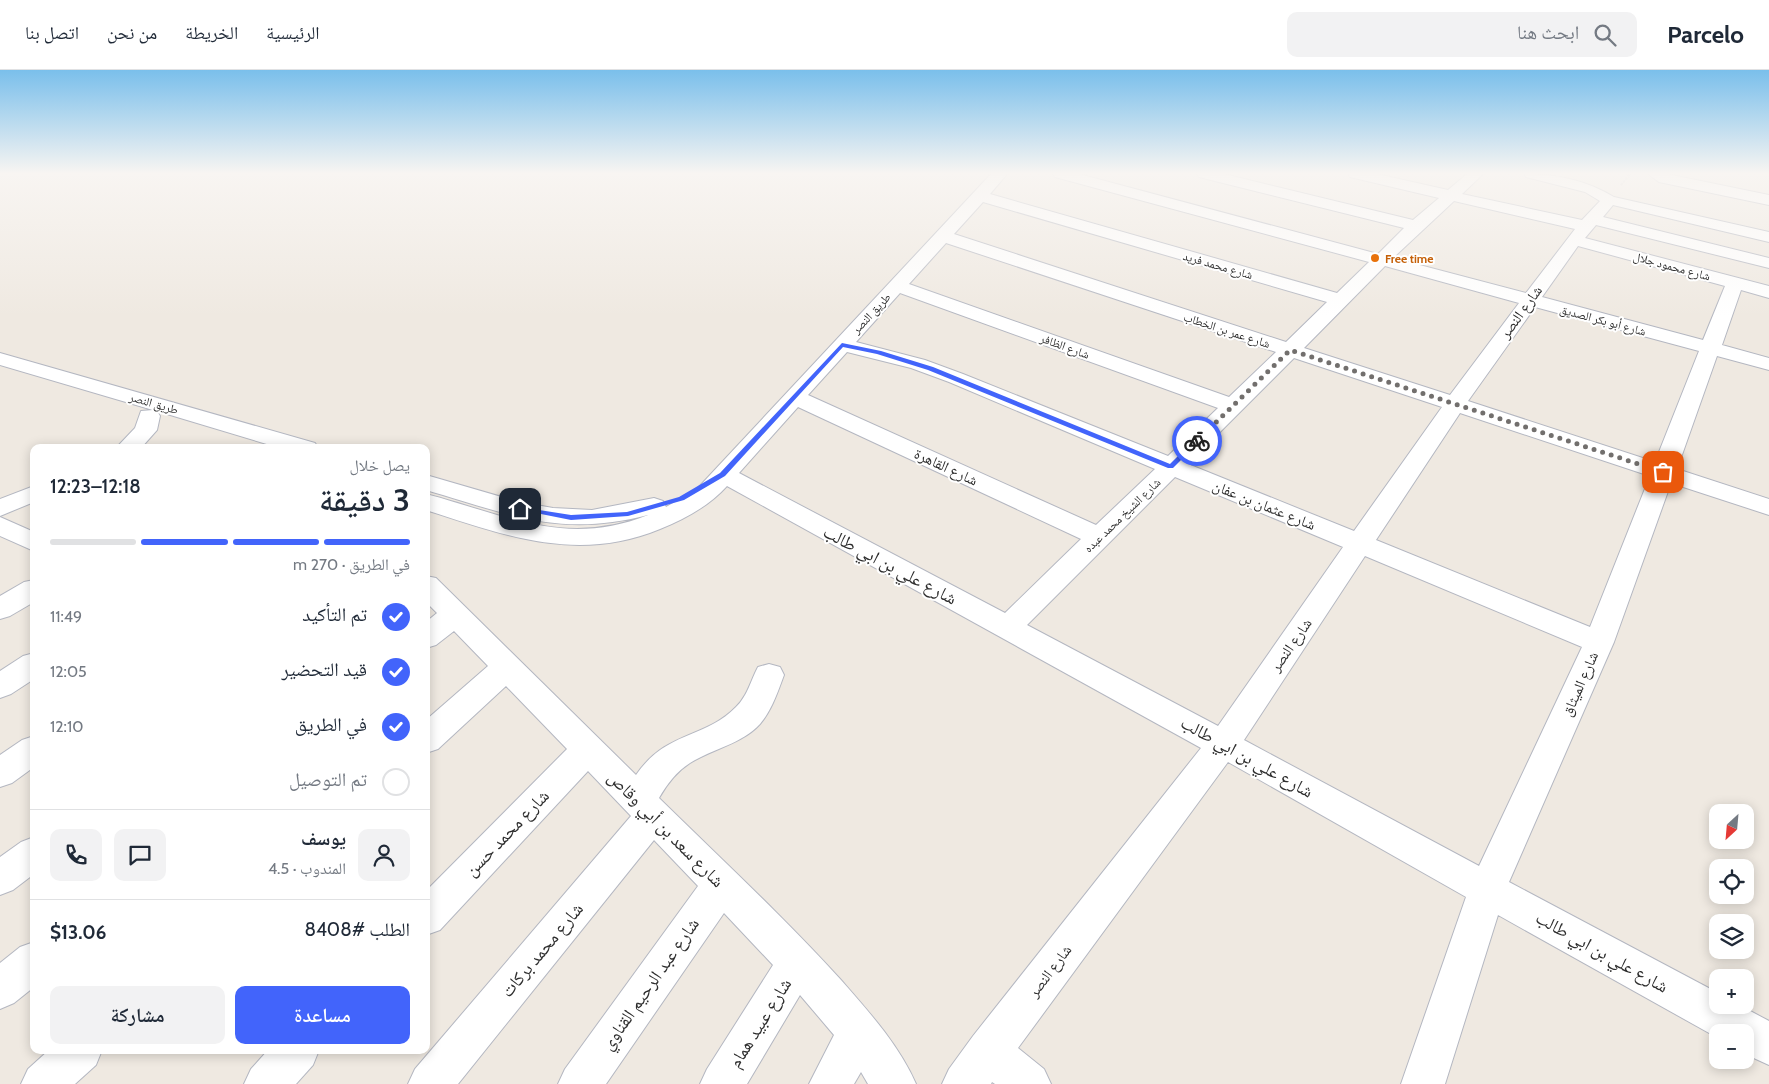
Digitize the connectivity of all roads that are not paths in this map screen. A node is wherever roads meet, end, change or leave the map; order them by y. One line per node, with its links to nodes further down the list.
1 (956, 221): 11 (street, طريق النصر)
2 (1068, 221): 18 (street, شارع محمد فريد)
3 (1246, 221): 13 (street, شارع أبو بكر الصديق)
4 (1397, 221): 10 (street)
5 (1421, 221): 10 (street, شارع الشيخ محمد عبده)
6 (1591, 221): 19 (street, شارع النصر)
7 (1616, 221): 15 (street, شارع محمود جلال)
8 (1629, 221): 14 (street)
9 (1662, 221): 12 (street)
10 (1416, 226): 13 (street, شارع الشيخ محمد عبده)
11 (942, 236): 16 (street, طريق النصر); 22 (street, شارع عمر بن الخطاب)
12 (1769, 237)
13 (1381, 260): 18 (street, شارع الشيخ محمد عبده); 19 (street, شارع أبو بكر الصديق)
14 (1769, 263)
15 (1735, 282): 17 (street, شارع محمود جلال); 21 (street, شارع الميثاق)
16 (897, 286): 20 (street, طريق النصر); 28 (street, شارع الظافر)
17 (1769, 292)
18 (1340, 300): 22 (street, شارع الشيخ محمد عبده)
19 (1530, 300): 21 (street, شارع أبو بكر الصديق); 27 (street, شارع النصر)
20 (842, 345): 26 (street, طريق النصر); 33 (street, شارع عثمان بن عفان)
21 (1710, 348): 24 (street, شارع أبو بكر الصديق); 34 (street, شارع الميثاق)
22 (1290, 350): 27 (street, شارع عمر بن الخطاب); 28 (street, شارع الشيخ محمد عبده)
23 (0, 359): 32 (street, طريق النصر)
24 (1769, 364)
25 (0, 371): 29 (street, طريق النصر)
26 (794, 397): 35 (street, طريق النصر); 42 (street, شارع القاهرة)
27 (1455, 404): 34 (street, شارع عمر بن الخطاب); 44 (street, شارع النصر)
28 (1233, 406): 33 (street, شارع الشيخ محمد عبده)
29 (150, 416): 30 (street); 31 (street, طريق النصر)
30 (131, 444)
31 (239, 444)
32 (293, 444)
33 (1171, 466): 42 (street, شارع الشيخ محمد عبده); 44 (street, شارع عثمان بن عفان)
34 (1663, 472): 39 (street, شارع عمر بن الخطاب); 51 (street, شارع الميثاق)
35 (722, 474): 36 (street, طريق النصر); 38 (street, طريق النصر); 49 (street, شارع علي بن ابي طالب)
36 (430, 483)
37 (30, 495): 40 (street)
38 (430, 503)
39 (1769, 507)
40 (0, 508)
41 (0, 525): 43 (street)
42 (1099, 537): 49 (street, شارع الشيخ محمد عبده)
43 (30, 540)
44 (1361, 544): 51 (street, شارع عثمان بن عفان); 57 (street, شارع النصر)
45 (430, 589): 48 (street, شارع سعد بن أبي وقاص)
46 (30, 591): 47 (street)
47 (0, 609)
48 (455, 614): 50 (street); 53 (street, شارع سعد بن أبي وقاص)
49 (1007, 628): 57 (street, شارع علي بن ابي طالب)
50 (430, 635)
51 (1599, 642): 65 (street, شارع الميثاق)
52 (30, 667): 55 (street)
53 (507, 667): 56 (street); 58 (street, شارع سعد بن أبي وقاص)
54 (769, 675): 61 (street, شارع محمد بركات)
55 (0, 686)
56 (430, 736)
57 (1223, 744): 65 (street, شارع علي بن ابي طالب); 72 (street, شارع النصر)
58 (588, 749): 61 (street, شارع سعد بن أبي وقاص); 66 (street, شارع محمد حسن)
59 (30, 752): 60 (street)
60 (0, 773)
61 (646, 808): 64 (street, شارع سعد بن أبي وقاص); 78 (street, شارع محمد بركات)
62 (30, 856): 63 (street)
63 (0, 878)
64 (721, 885): 67 (street, شارع سعد بن أبي وقاص); 79 (street, شارع عبد الرحيم القناوي)
65 (1487, 889): 71 (street, شارع علي بن ابي طالب); 75 (street, شارع الميثاق)
66 (430, 913)
67 (798, 962): 70 (street, شارع سعد بن أبي وقاص); 80 (street, شارع عبيد همام)
68 (30, 966): 69 (street)
69 (0, 989)
70 (859, 1032): 81 (street); 82 (street, شارع سعد بن أبي وقاص)
71 (1769, 1044)
72 (988, 1052): 83 (street, شارع النصر); 84 (street)
73 (77, 1054): 76 (street)
74 (294, 1054): 77 (street)
75 (1431, 1081)
76 (43, 1084)
77 (266, 1084)
78 (430, 1084)
79 (580, 1084)
80 (722, 1084)
81 (831, 1084)
82 (894, 1084)
83 (964, 1084)
84 (1029, 1084)

